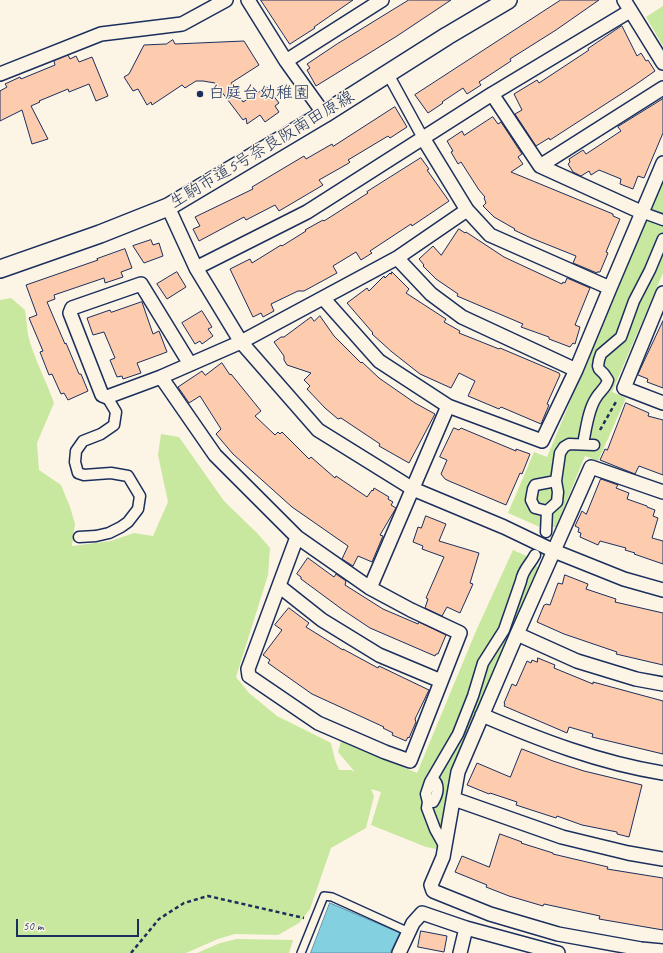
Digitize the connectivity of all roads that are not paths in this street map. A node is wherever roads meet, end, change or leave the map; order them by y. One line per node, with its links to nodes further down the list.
1 (226, 0): 8 (street)
2 (248, 0): 6 (street)
3 (382, 0): 6 (street)
4 (508, 0): 9 (street, 生駒市道5号奈良阪南田原線)
5 (627, 5): 7 (street); 11 (street)
6 (286, 61): 12 (street)
7 (663, 63)
8 (0, 74)
9 (388, 74): 12 (street, 生駒市道5号奈良阪南田原線); 13 (street)
10 (663, 88): 15 (street)
11 (492, 94): 13 (street); 15 (street)
12 (324, 114): 16 (street, 生駒市道5号奈良阪南田原線)
13 (424, 138): 17 (street); 22 (street)
14 (663, 163): 18 (street)
15 (540, 166): 18 (street)
16 (168, 207): 22 (street); 23 (street, 生駒市道5号奈良阪南田原線)
17 (467, 210): 21 (street); 24 (street)
18 (641, 212): 19 (street); 24 (street)
19 (663, 220)
20 (663, 239): 35 (street)
21 (397, 258): 26 (street); 30 (street)
22 (196, 268): 28 (street)
23 (0, 269)
24 (610, 288): 30 (street)
25 (663, 293): 27 (street)
26 (323, 298): 28 (street); 34 (street)
27 (660, 311): 33 (street)
28 (241, 342): 29 (street); 38 (street)
29 (190, 364): 31 (street); 32 (street)
30 (576, 370): 34 (street)
31 (161, 377): 32 (street); 43 (street)
32 (107, 397): 42 (street)
33 (663, 403)
34 (448, 406): 38 (street)
35 (583, 444): 36 (street); 37 (street)
36 (594, 445)
37 (556, 481): 40 (street); 40 (street)
38 (413, 490): 44 (street); 47 (street)
39 (663, 492): 44 (street)
40 (547, 511): 41 (street)
41 (546, 532)
42 (79, 537)
43 (298, 537): 46 (street); 47 (street)
44 (554, 551): 48 (street); 49 (street)
45 (535, 554): 55 (street)
46 (279, 586): 50 (street); 50 (street)
47 (370, 588): 50 (street)
48 (663, 590)
49 (517, 634): 51 (street); 52 (street)
50 (442, 681)
51 (663, 684)
52 (482, 715): 53 (street); 54 (street)
53 (663, 773)
54 (454, 799): 55 (street); 56 (street)
55 (445, 847): 59 (street)
56 (663, 859)
57 (466, 928): 58 (street); 60 (street); 63 (street)
58 (409, 932): 61 (lane); 62 (street)
59 (663, 951)
60 (545, 952): 64 (street)
61 (301, 953)
62 (399, 953)
63 (460, 953)
64 (558, 953)

